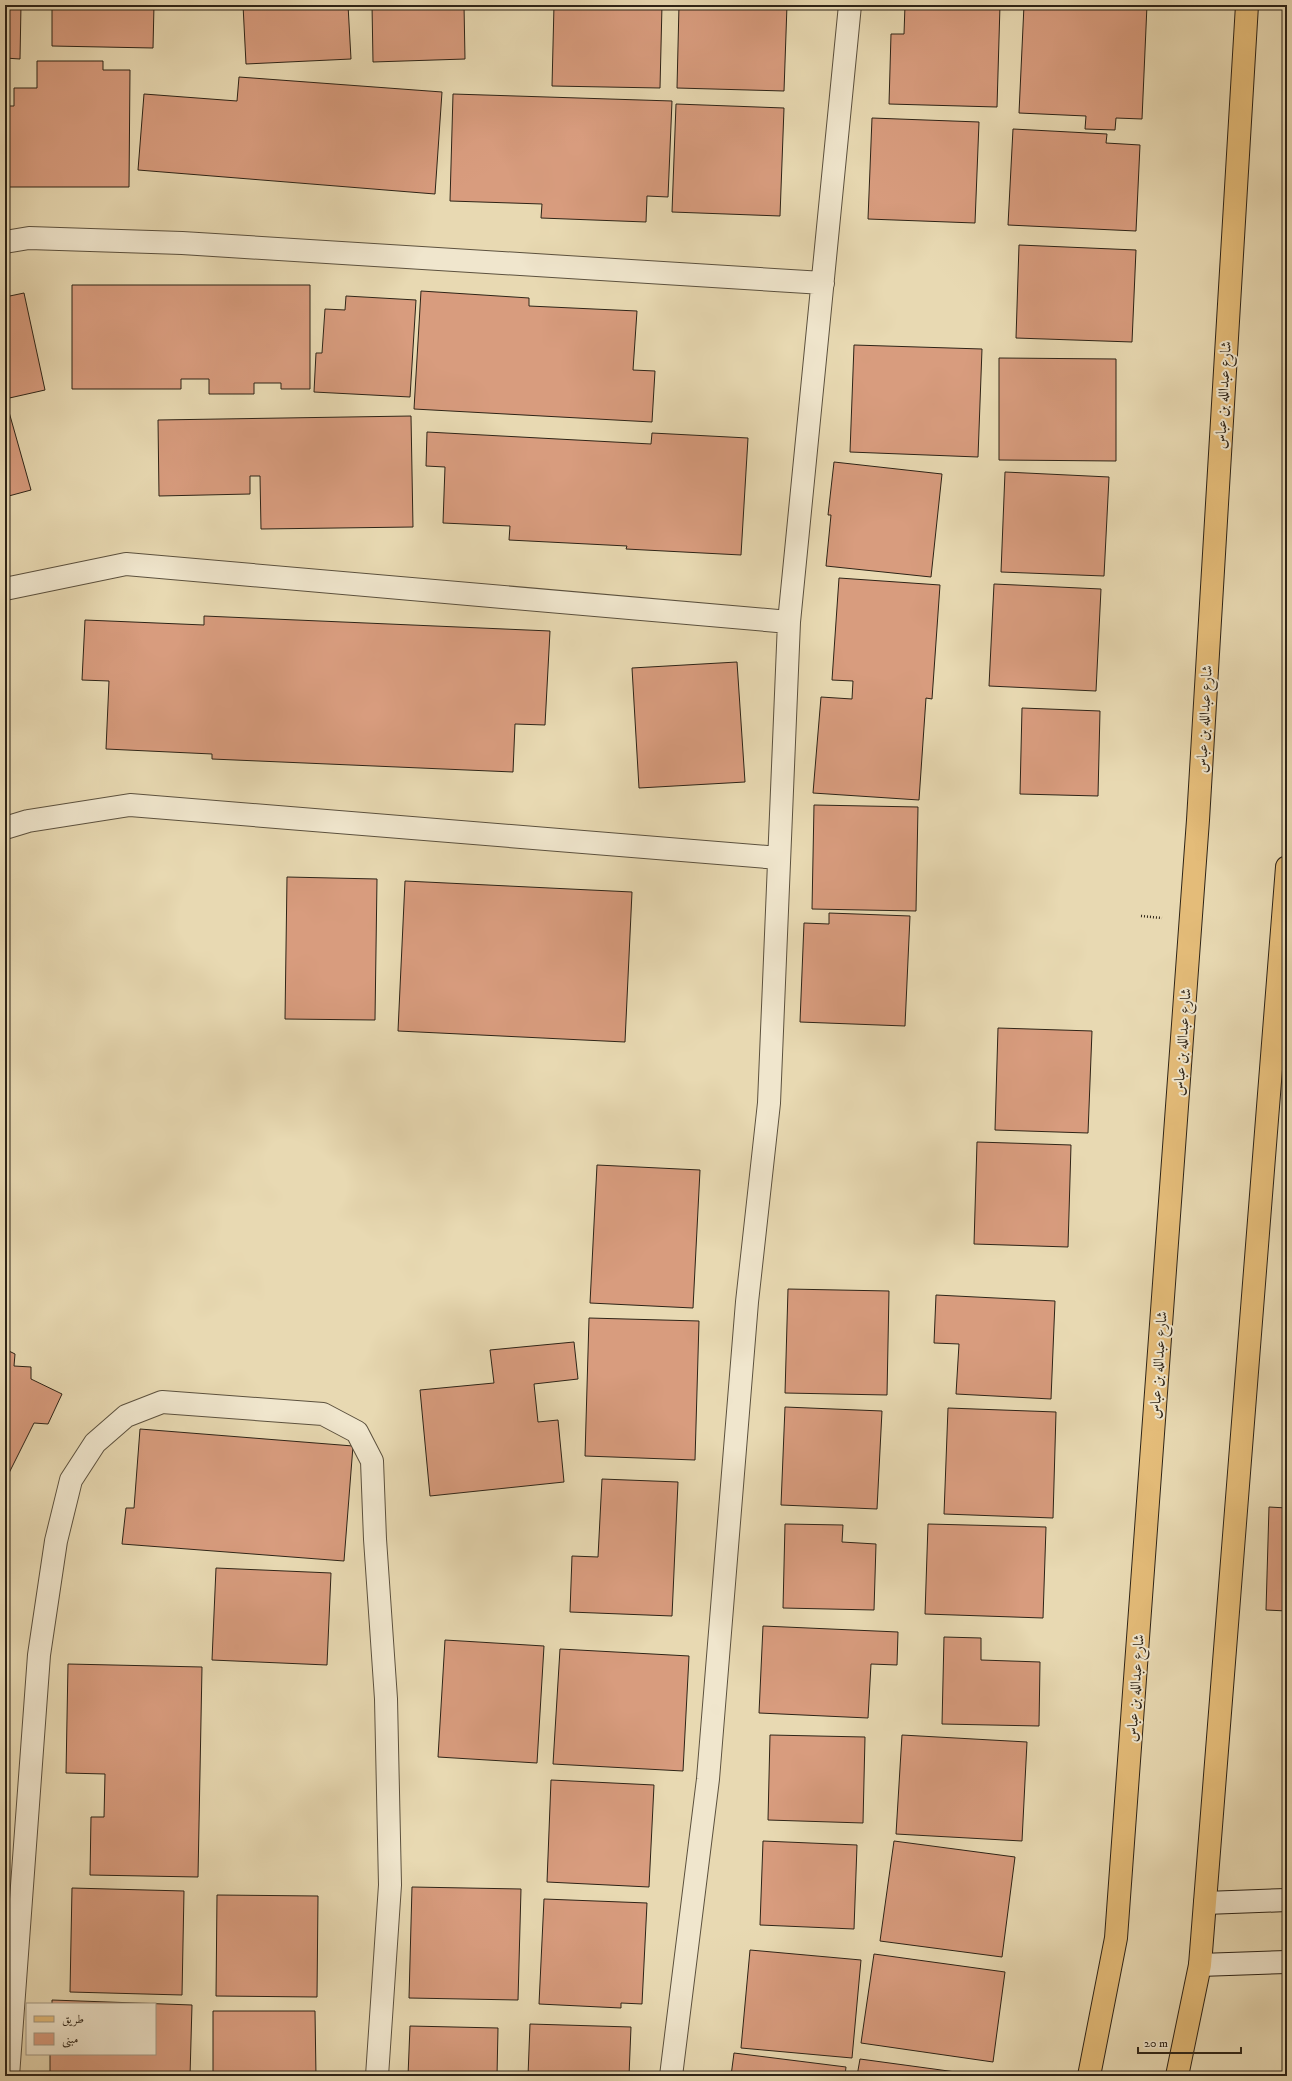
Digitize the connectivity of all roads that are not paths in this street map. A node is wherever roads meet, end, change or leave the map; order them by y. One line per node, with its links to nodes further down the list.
1 (850, 5): 4 (street)
2 (1247, 5): 17 (main road, شارع عبدالله بن عباس)
3 (5, 242): 4 (street)
4 (823, 283): 6 (street)
5 (5, 589): 6 (street)
6 (789, 622): 8 (street)
7 (5, 828): 8 (street)
8 (779, 858): 16 (street)
9 (1287, 867): 11 (main road)
10 (1287, 1900): 11 (street)
11 (1205, 1903): 13 (main road)
12 (1287, 1962): 13 (street)
13 (1200, 1965): 18 (main road)
14 (8, 2076): 15 (street)
15 (377, 2076)
16 (671, 2076)
17 (1089, 2076)
18 (1178, 2076)

